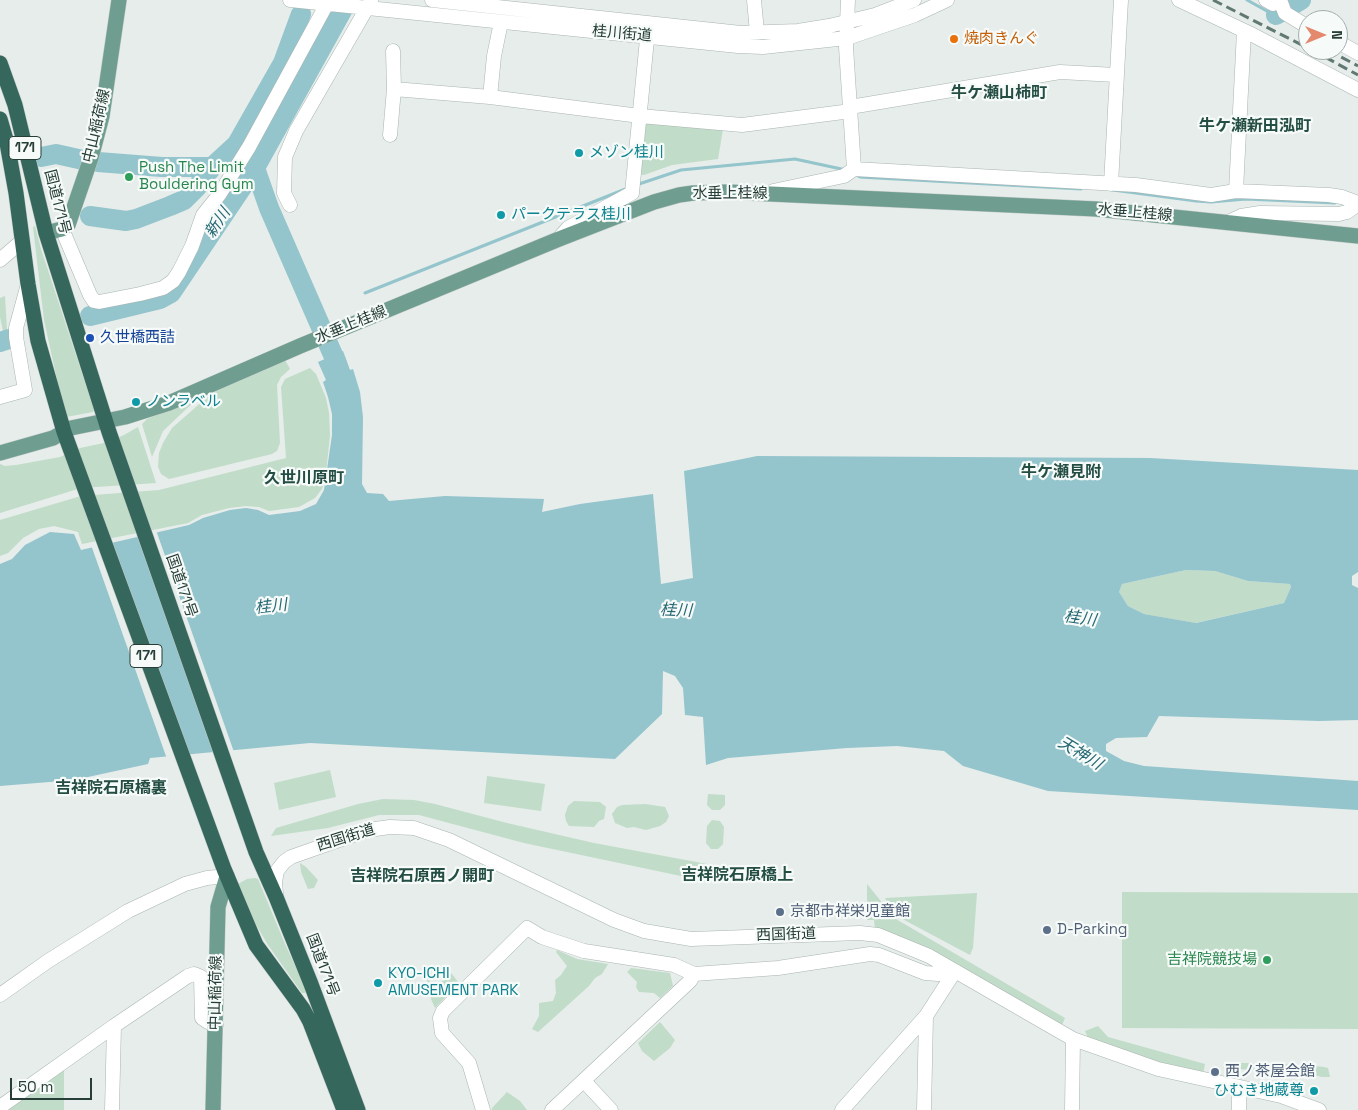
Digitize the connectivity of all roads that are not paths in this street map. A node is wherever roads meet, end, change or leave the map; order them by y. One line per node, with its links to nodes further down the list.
1 (119, 0): 38 (main road, 中山稲荷線)
2 (290, 0): 11 (street, 桂川街道)
3 (432, 0): 17 (street, 桂川街道)
4 (754, 0): 19 (street)
5 (848, 0): 16 (street)
6 (914, 0): 16 (street, 桂川街道)
7 (947, 0): 20 (street, 桂川街道)
8 (1121, 0): 23 (street)
9 (1179, 0): 18 (street)
10 (1266, 0): 13 (street)
11 (330, 3): 12 (street, 桂川街道); 38 (street)
12 (366, 5): 15 (street, 桂川街道); 35 (street)
13 (1282, 5): 14 (street)
14 (1298, 19)
15 (501, 22): 17 (street, 桂川街道); 26 (street)
16 (847, 22): 19 (street, 桂川街道); 20 (street)
17 (648, 30): 19 (street, 桂川街道); 20 (street, 桂川街道); 28 (street)
18 (1244, 31): 25 (street); 33 (street)
19 (757, 32)
20 (847, 38): 27 (street)
21 (393, 50): 24 (street)
22 (0, 64): 39 (highway, 国道171号 / 171)
23 (1116, 75): 27 (street); 32 (street)
24 (394, 90): 26 (street); 30 (street)
25 (1358, 90)
26 (490, 97): 28 (street)
27 (851, 109): 28 (street); 31 (street)
28 (640, 116): 41 (street)
29 (0, 119): 42 (highway, 171)
30 (390, 135)
31 (851, 171): 32 (street); 34 (street)
32 (1110, 184): 33 (street)
33 (1236, 191): 36 (street)
34 (762, 193): 37 (main road, 水垂上桂線); 41 (main road, 水垂上桂線)
35 (290, 204)
36 (1358, 204): 37 (street)
37 (1228, 222): 40 (main road, 水垂上桂線)
38 (62, 229): 39 (main road)
39 (46, 233): 46 (highway, 国道171号 / 171)
40 (1358, 236)
41 (559, 239): 46 (main road, 水垂上桂線)
42 (22, 241): 43 (street); 44 (highway, 171)
43 (0, 260)
44 (28, 284): 45 (street); 47 (highway, 171)
45 (0, 397)
46 (108, 426): 47 (main road, 水垂上桂線); 50 (highway, 国道171号 / 171)
47 (66, 437): 48 (main road, 水垂上桂線); 49 (highway, 171)
48 (0, 453)
49 (225, 873): 53 (street); 55 (main road, 中山稲荷線); 63 (highway, 171)
50 (276, 897): 51 (street, 西国街道); 64 (highway, 国道171号 / 171)
51 (955, 972): 52 (street); 54 (street); 57 (street, 西国街道)
52 (694, 974): 58 (street); 65 (street)
53 (0, 995)
54 (926, 1016): 68 (street); 69 (street)
55 (216, 1025): 56 (street); 62 (main road, 中山稲荷線)
56 (114, 1026): 60 (street); 61 (street)
57 (1073, 1039): 59 (street, 西国街道); 70 (street)
58 (584, 1081): 66 (street); 67 (street)
59 (1240, 1087): 71 (street); 72 (street, 西国街道)
60 (0, 1108)
61 (112, 1110)
62 (213, 1110)
63 (344, 1110)
64 (358, 1110)
65 (483, 1110)
66 (552, 1110)
67 (611, 1110)
68 (842, 1110)
69 (924, 1110)
70 (1072, 1110)
71 (1239, 1110)
72 (1319, 1110)

